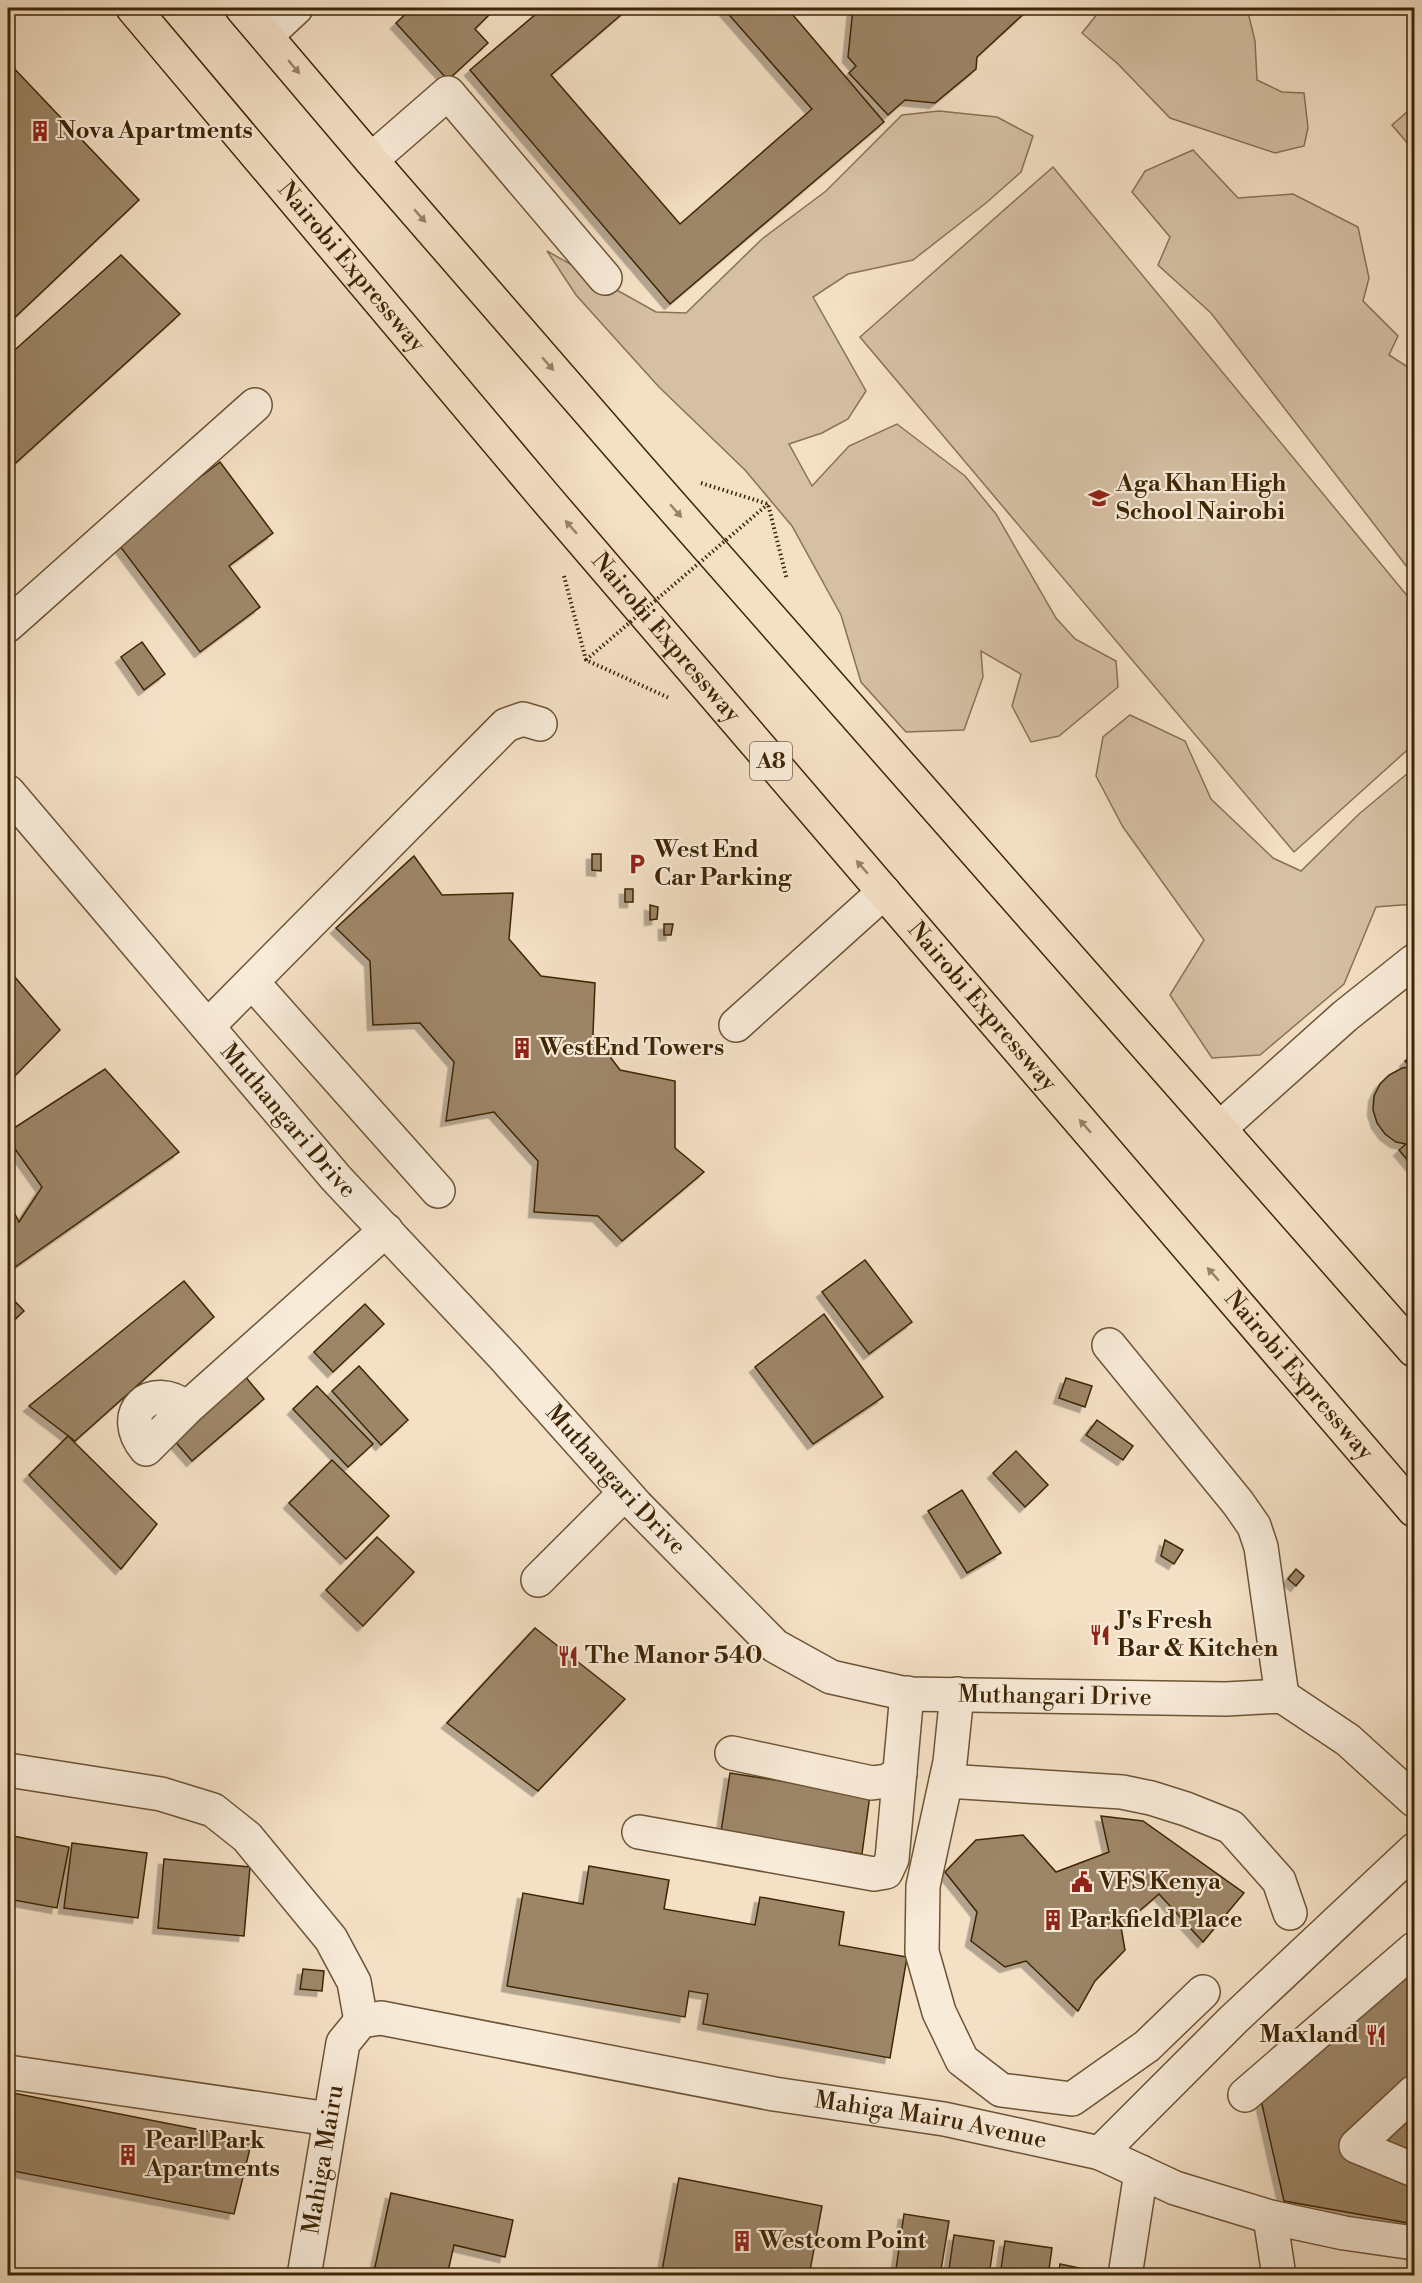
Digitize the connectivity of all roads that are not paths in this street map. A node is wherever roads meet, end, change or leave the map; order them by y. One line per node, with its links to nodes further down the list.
1 (133, 8): 11 (highway, Nairobi Expressway / A8, one-way to 1)
2 (242, 8): 4 (highway)
3 (296, 8): 4 (street)
4 (267, 35): 5 (highway, one-way to 5)
5 (371, 160): 6 (street); 16 (highway, one-way to 16)
6 (605, 278)
7 (255, 405): 8 (street)
8 (8, 625)
9 (540, 724): 13 (street)
10 (8, 792): 15 (street, Muthangari Drive)
11 (884, 892): 14 (street); 23 (highway, Nairobi Expressway / A8, one-way to 11)
12 (1414, 961): 16 (street)
13 (252, 982): 15 (street); 17 (street)
14 (736, 1025)
15 (208, 1026): 18 (street, Muthangari Drive)
16 (1220, 1128): 20 (highway)
17 (438, 1191)
18 (386, 1230): 21 (street); 22 (street, Muthangari Drive)
19 (1108, 1345): 27 (street)
20 (1414, 1350)
21 (187, 1408)
22 (625, 1492): 24 (street); 25 (street, Muthangari Drive)
23 (1414, 1510)
24 (538, 1580)
25 (907, 1693): 26 (street, Muthangari Drive); 30 (street)
26 (957, 1694): 27 (street, Muthangari Drive); 31 (street)
27 (1282, 1696): 32 (street)
28 (732, 1753): 30 (street)
29 (8, 1770): 38 (street, Mahiga Mairu)
30 (900, 1773): 33 (street)
31 (946, 1781): 35 (street); 37 (street)
32 (1414, 1800)
33 (639, 1832)
34 (1414, 1850): 43 (street)
35 (1290, 1913)
36 (1414, 1949): 41 (street)
37 (1203, 1992)
38 (352, 2032): 42 (street, Mahiga Mairu); 43 (street, Mahiga Mairu Avenue)
39 (8, 2072): 42 (street)
40 (1414, 2092): 44 (street)
41 (1245, 2095)
42 (329, 2119): 48 (street, Mahiga Mairu)
43 (1100, 2153): 45 (street, Mahiga Mairu Avenue)
44 (1414, 2170)
45 (1142, 2172): 46 (street, Mahiga Mairu Avenue); 49 (street)
46 (1270, 2217): 47 (street, Mahiga Mairu Avenue); 50 (street)
47 (1414, 2243)
48 (304, 2276)
49 (1125, 2276)
50 (1279, 2276)

